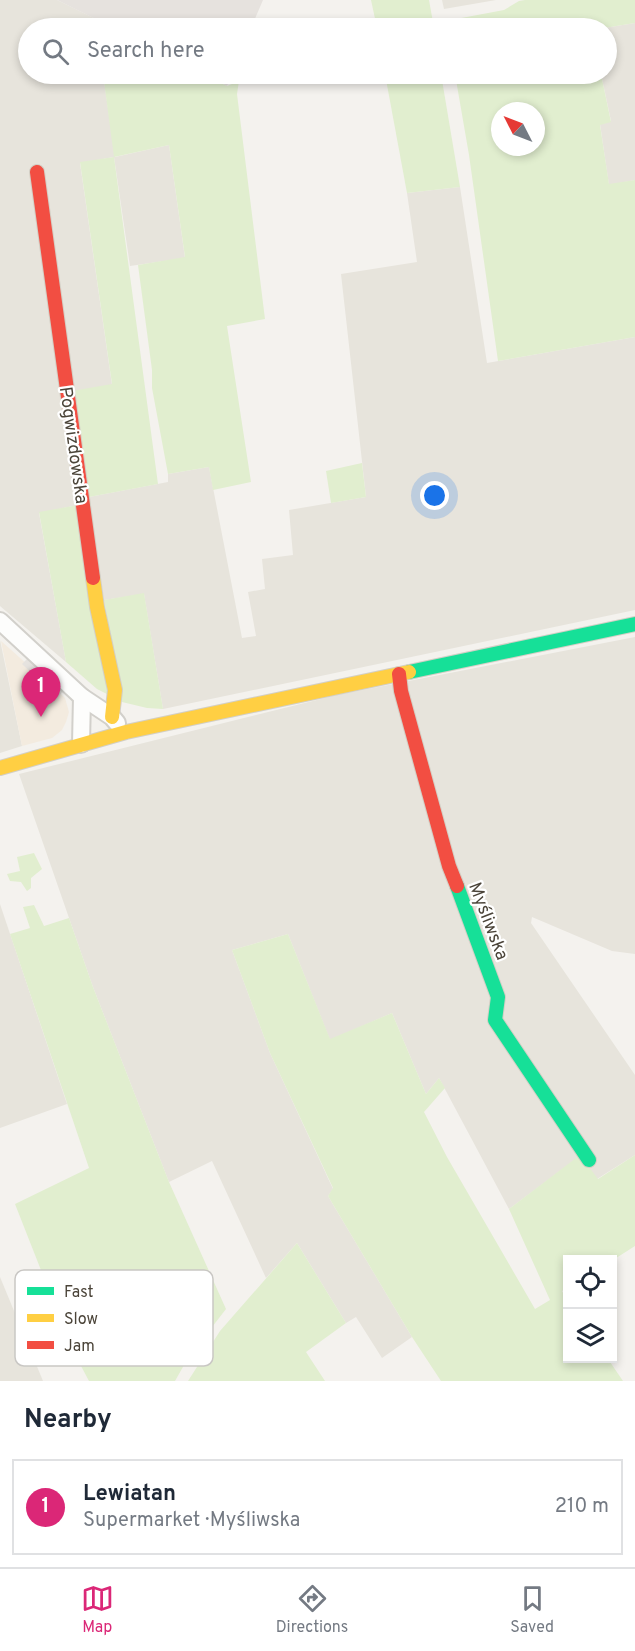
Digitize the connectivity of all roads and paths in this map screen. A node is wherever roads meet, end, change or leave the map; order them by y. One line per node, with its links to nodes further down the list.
1 (37, 172): 6 (street, Pogwizdowska)
2 (0, 621): 5 (street)
3 (635, 624): 4 (street)
4 (399, 674): 7 (street); 10 (street, Myśliwska)
5 (82, 697): 6 (street); 8 (street)
6 (112, 717): 7 (street)
7 (126, 732): 8 (street)
8 (81, 744): 9 (street)
9 (0, 768)
10 (588, 1160)

